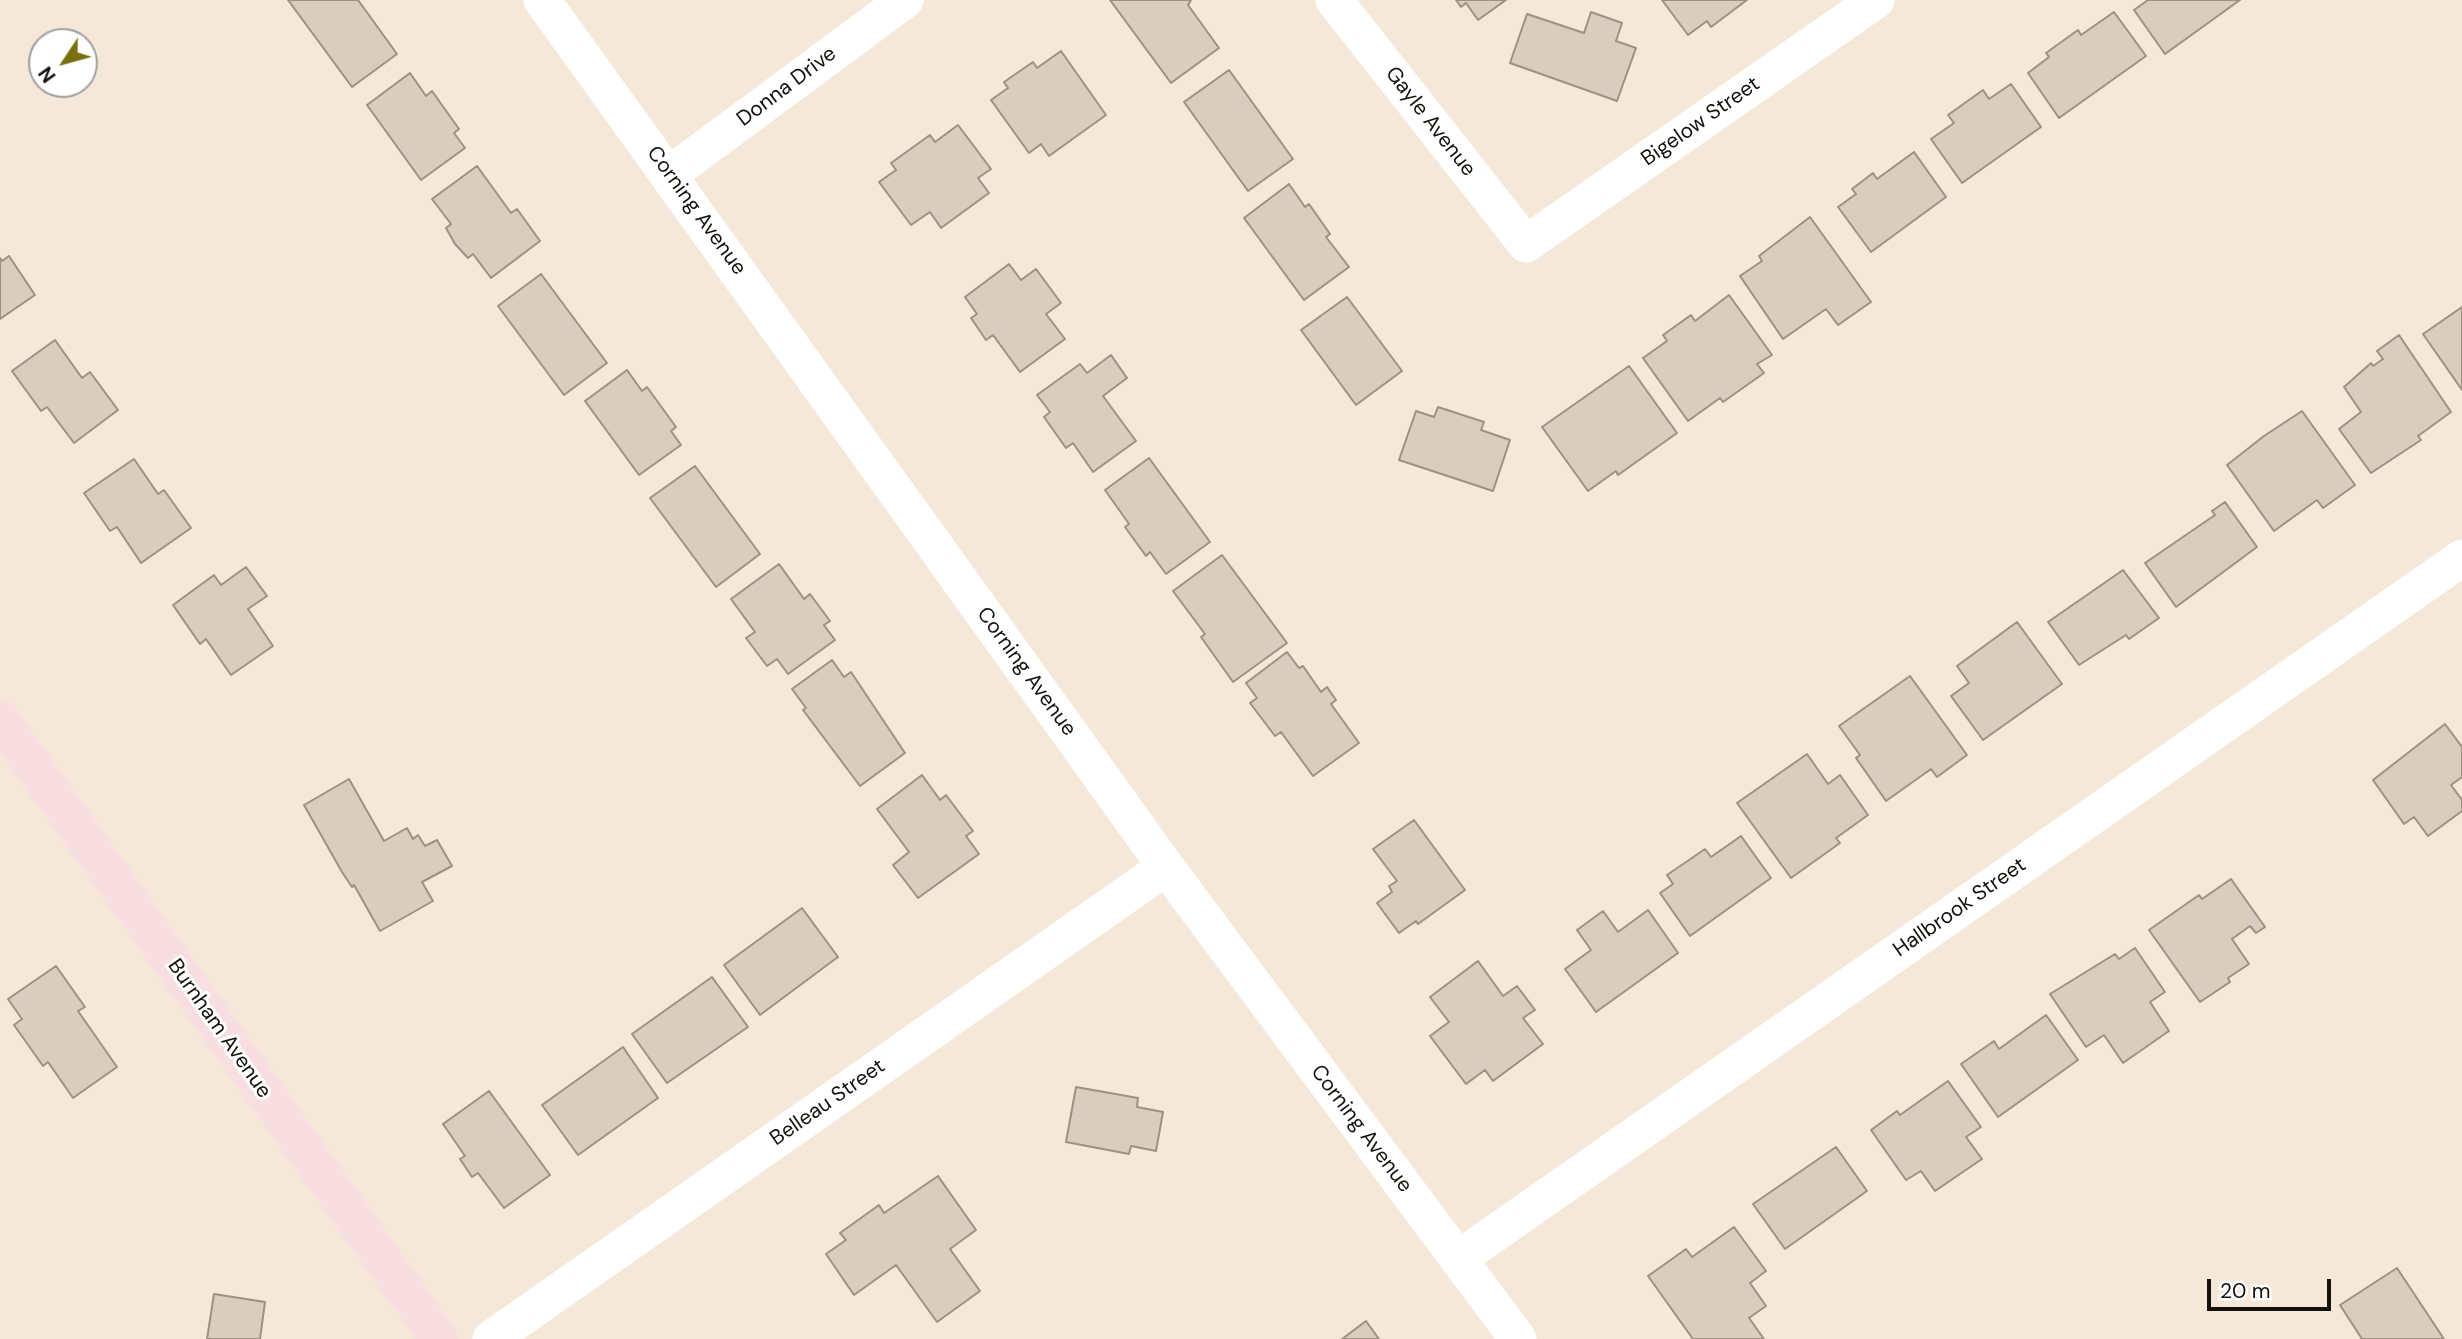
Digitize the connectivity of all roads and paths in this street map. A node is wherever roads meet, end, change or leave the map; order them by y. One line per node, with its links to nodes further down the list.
1 (542, 0): 5 (street, Corning Avenue)
2 (905, 0): 5 (street, Donna Drive)
3 (1334, 0): 6 (street, Gayle Avenue)
4 (1876, 0): 6 (street, Bigelow Street)
5 (670, 174): 9 (street, Corning Avenue)
6 (1526, 244)
7 (2462, 558): 10 (street, Hallbrook Street)
8 (0, 719): 11 (street, Burnham Avenue)
9 (1166, 867): 10 (street, Corning Avenue); 12 (street, Belleau Street)
10 (1458, 1259): 13 (street, Corning Avenue)
11 (439, 1339)
12 (491, 1339)
13 (1518, 1339)

